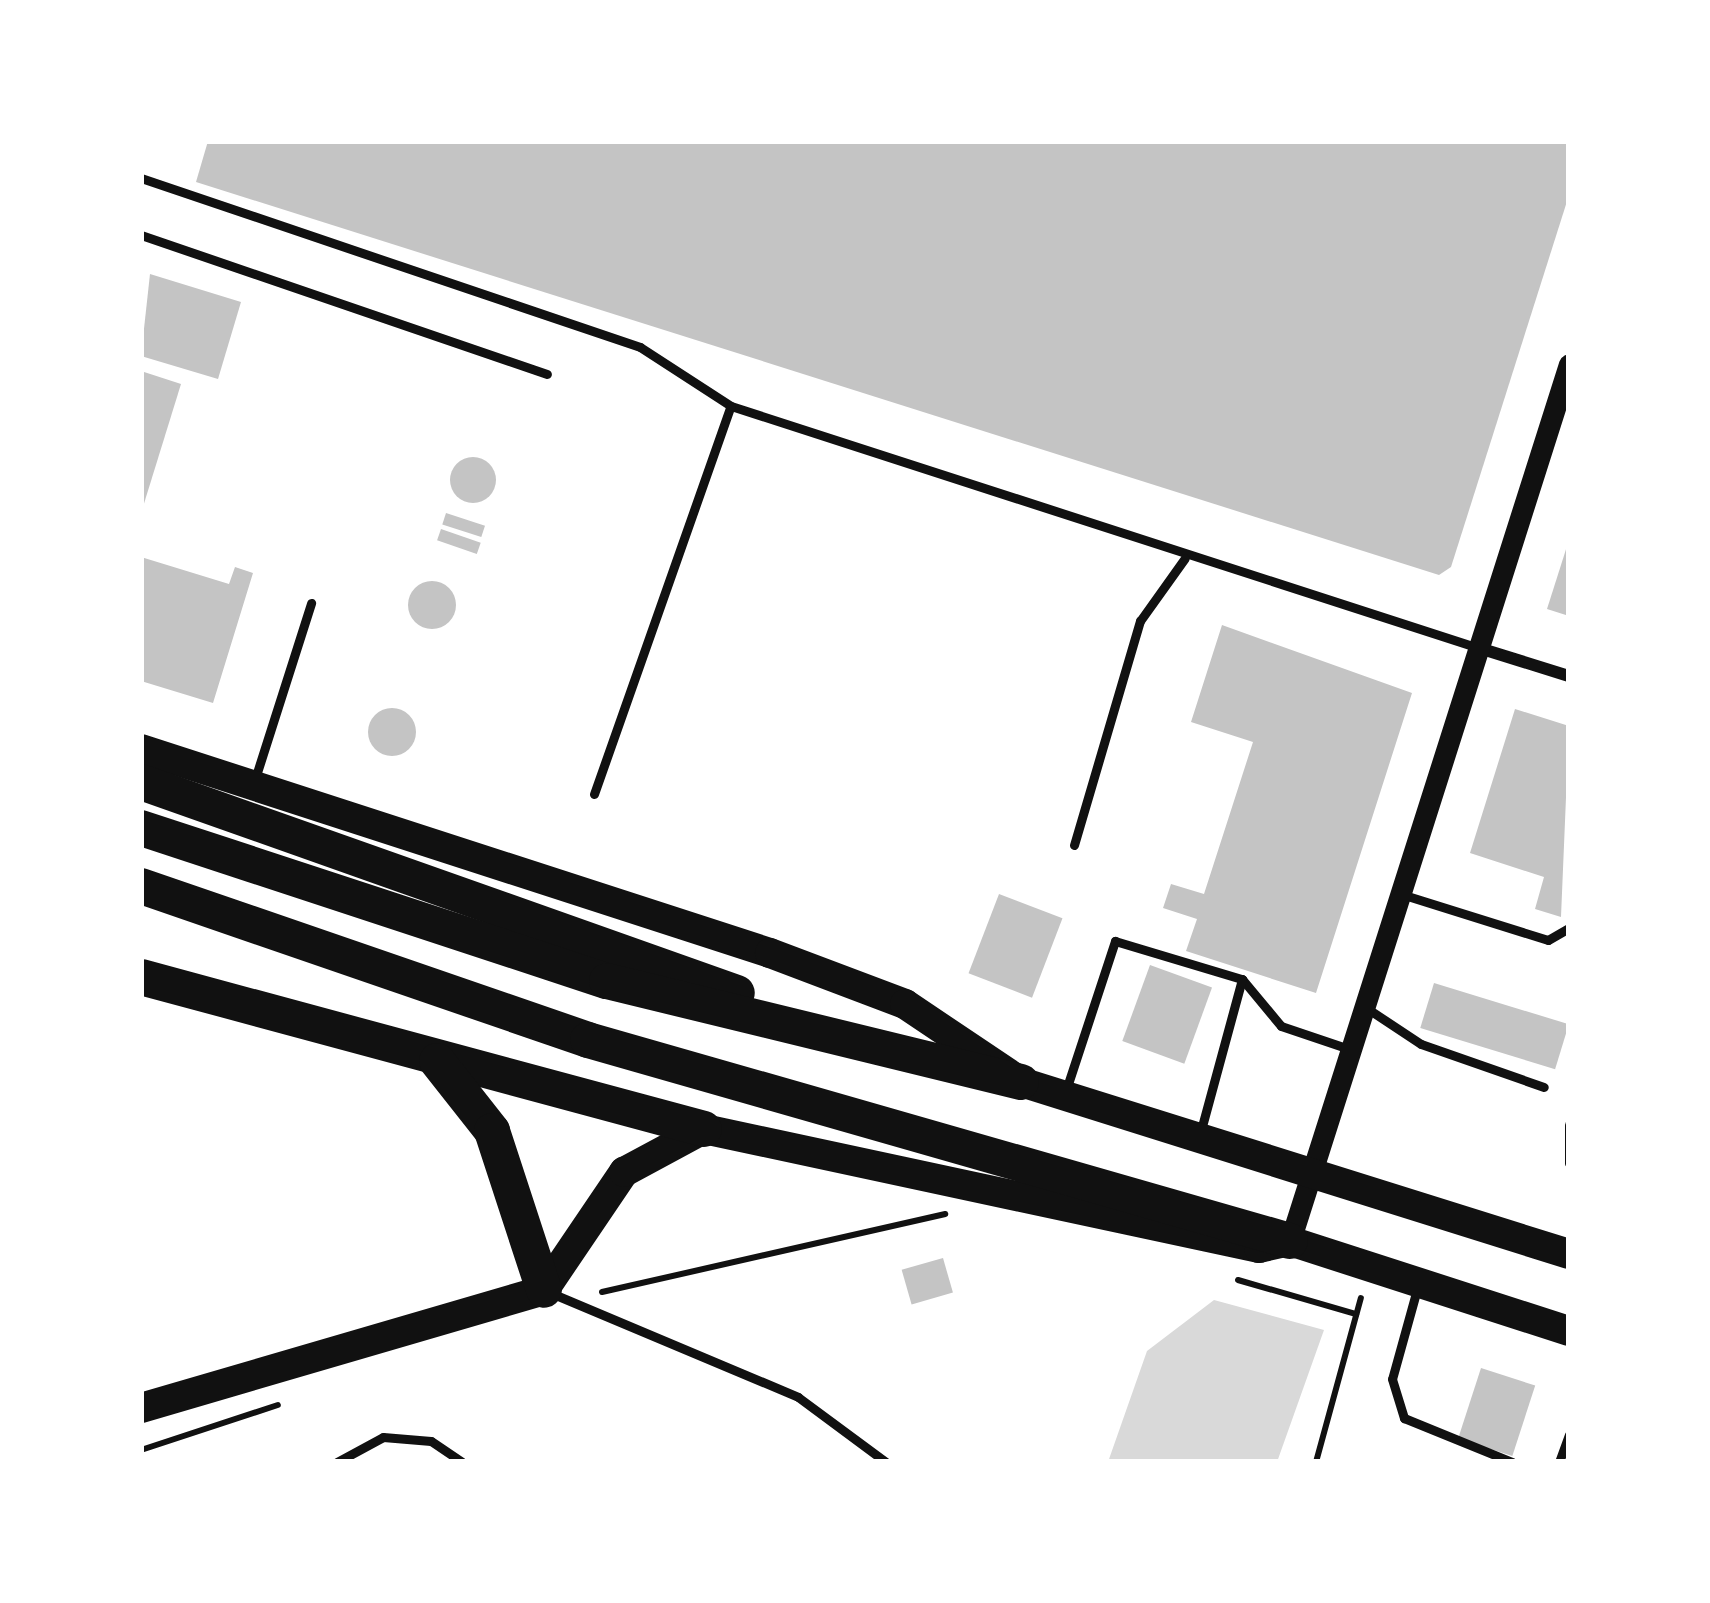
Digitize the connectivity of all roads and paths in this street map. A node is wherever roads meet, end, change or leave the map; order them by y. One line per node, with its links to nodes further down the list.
1 (141, 178): 5 (lane)
2 (141, 235): 4 (lane)
3 (1569, 364): 8 (street)
4 (547, 374)
5 (731, 406): 6 (lane); 13 (lane)
6 (1185, 558): 8 (lane); 15 (lane)
7 (311, 604): 12 (lane)
8 (1479, 647): 9 (street); 17 (street)
9 (1569, 676)
10 (141, 749): 12 (main road)
11 (141, 782): 22 (highway)
12 (252, 787): 25 (main road)
13 (595, 794)
14 (141, 828): 22 (highway)
15 (1074, 845)
16 (141, 886): 34 (highway)
17 (1401, 894): 18 (lane); 21 (street)
18 (1569, 928)
19 (141, 977): 24 (highway)
20 (1242, 979): 23 (lane); 27 (lane); 30 (lane)
21 (1365, 1007): 23 (street); 26 (lane)
22 (806, 1026): 25 (highway)
23 (1349, 1048): 32 (street)
24 (429, 1055): 29 (highway); 38 (highway)
25 (1021, 1082): 27 (main road)
26 (1544, 1087)
27 (1065, 1095): 30 (main road)
28 (1569, 1126): 31 (lane)
29 (704, 1129): 34 (main road); 38 (main road)
30 (1199, 1136): 32 (main road)
31 (1569, 1163)
32 (1313, 1171): 34 (street); 35 (main road)
33 (952, 1212): 38 (path)
34 (1290, 1240): 37 (main road)
35 (1569, 1254)
36 (1215, 1273): 40 (path)
37 (1419, 1282): 41 (main road); 50 (lane)
38 (559, 1296): 43 (main road); 48 (lane)
39 (1361, 1298): 40 (path)
40 (1356, 1314): 49 (path)
41 (1569, 1331)
42 (295, 1399): 45 (path)
43 (141, 1408)
44 (1569, 1435): 51 (lane)
45 (141, 1450)
46 (337, 1462): 47 (lane)
47 (462, 1462)
48 (886, 1462)
49 (1316, 1462)
50 (1512, 1462)
51 (1559, 1462)

